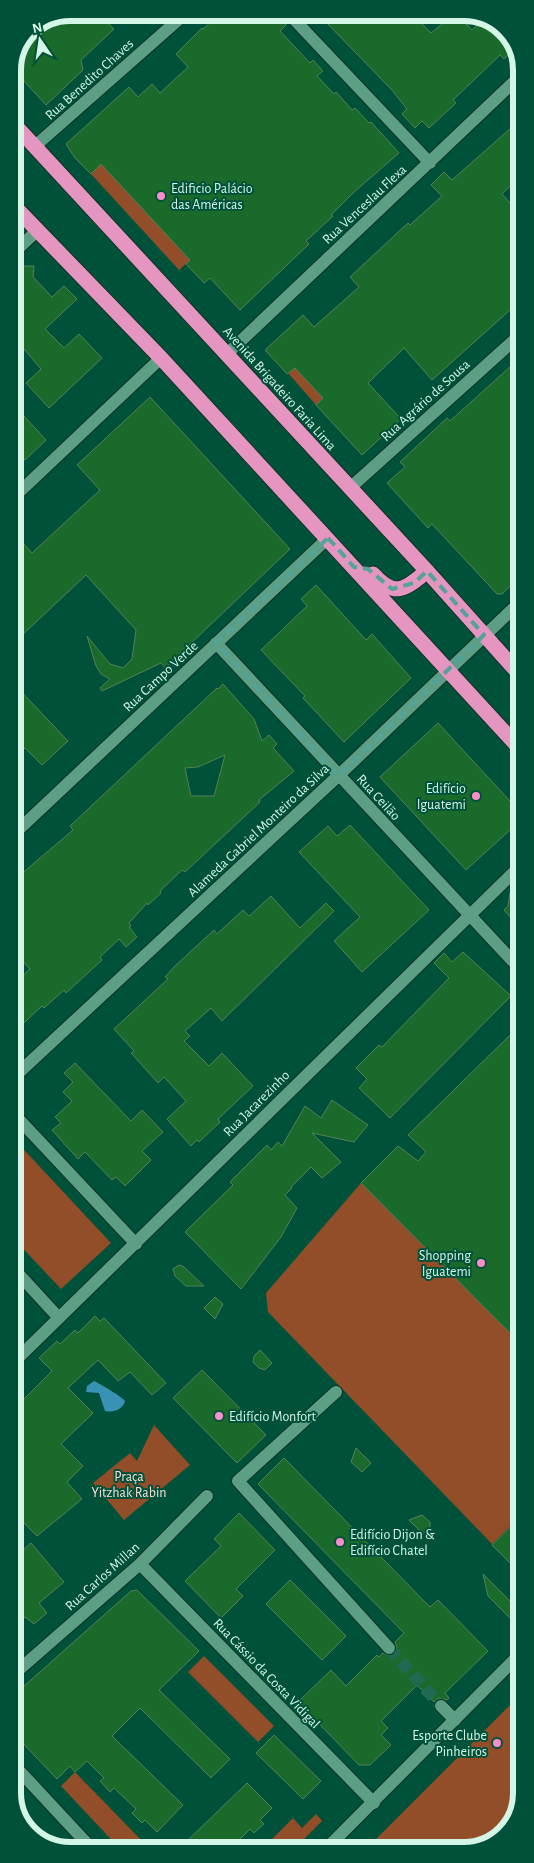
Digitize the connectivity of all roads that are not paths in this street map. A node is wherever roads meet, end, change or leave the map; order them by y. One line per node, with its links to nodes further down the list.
1 (177, 21): 5 (street, Rua Benedito Chaves)
2 (296, 21): 6 (street)
3 (513, 83): 6 (street, Rua Venceslau Flexa)
4 (21, 133): 5 (highway, Avenida Brigadeiro Faria Lima)
5 (34, 147): 11 (highway, Avenida Brigadeiro Faria Lima)
6 (430, 163): 11 (street, Rua Venceslau Flexa)
7 (21, 213): 8 (highway)
8 (38, 230): 9 (street); 12 (highway)
9 (21, 246)
10 (513, 340): 13 (street, Rua Agrário de Sousa)
11 (226, 354): 13 (highway, Avenida Brigadeiro Faria Lima)
12 (161, 358): 14 (street); 15 (highway)
13 (350, 488): 17 (highway, Avenida Brigadeiro Faria Lima)
14 (21, 490)
15 (328, 538): 16 (highway); 20 (street, Rua Campo Verde)
16 (354, 566): 17 (highway); 22 (highway)
17 (427, 571): 19 (highway, Avenida Brigadeiro Faria Lima)
18 (513, 608): 19 (street, Alameda Gabriel Monteiro da Silva)
19 (484, 635): 21 (highway, Avenida Brigadeiro Faria Lima); 22 (street, Alameda Gabriel Monteiro da Silva)
20 (216, 643): 24 (street, Rua Ceilão); 25 (street, Rua Campo Verde)
21 (513, 667)
22 (448, 670): 23 (highway); 24 (street, Alameda Gabriel Monteiro da Silva)
23 (513, 741)
24 (338, 776): 27 (street, Rua Ceilão); 29 (street, Alameda Gabriel Monteiro da Silva)
25 (21, 827)
26 (513, 872): 27 (street, Rua Jacarezinho)
27 (468, 914): 28 (street, Rua Ceilão); 31 (street, Rua Jacarezinho)
28 (513, 962)
29 (21, 1071)
30 (21, 1122): 31 (street)
31 (136, 1244): 33 (street, Rua Jacarezinho)
32 (21, 1277): 33 (street)
33 (59, 1318): 34 (street, Rua Jacarezinho)
34 (21, 1355)
35 (336, 1392): 38 (street)
36 (207, 1496): 37 (street, Rua Carlos Millan)
37 (140, 1564): 40 (street, Rua Carlos Millan); 44 (street, Rua Cássio da Costa Vidigal)
38 (389, 1648)
39 (513, 1661): 42 (street)
40 (21, 1668)
41 (441, 1706): 42 (street)
42 (455, 1720): 44 (street)
43 (21, 1773): 45 (street)
44 (374, 1803): 46 (street)
45 (85, 1842)
46 (333, 1842)

